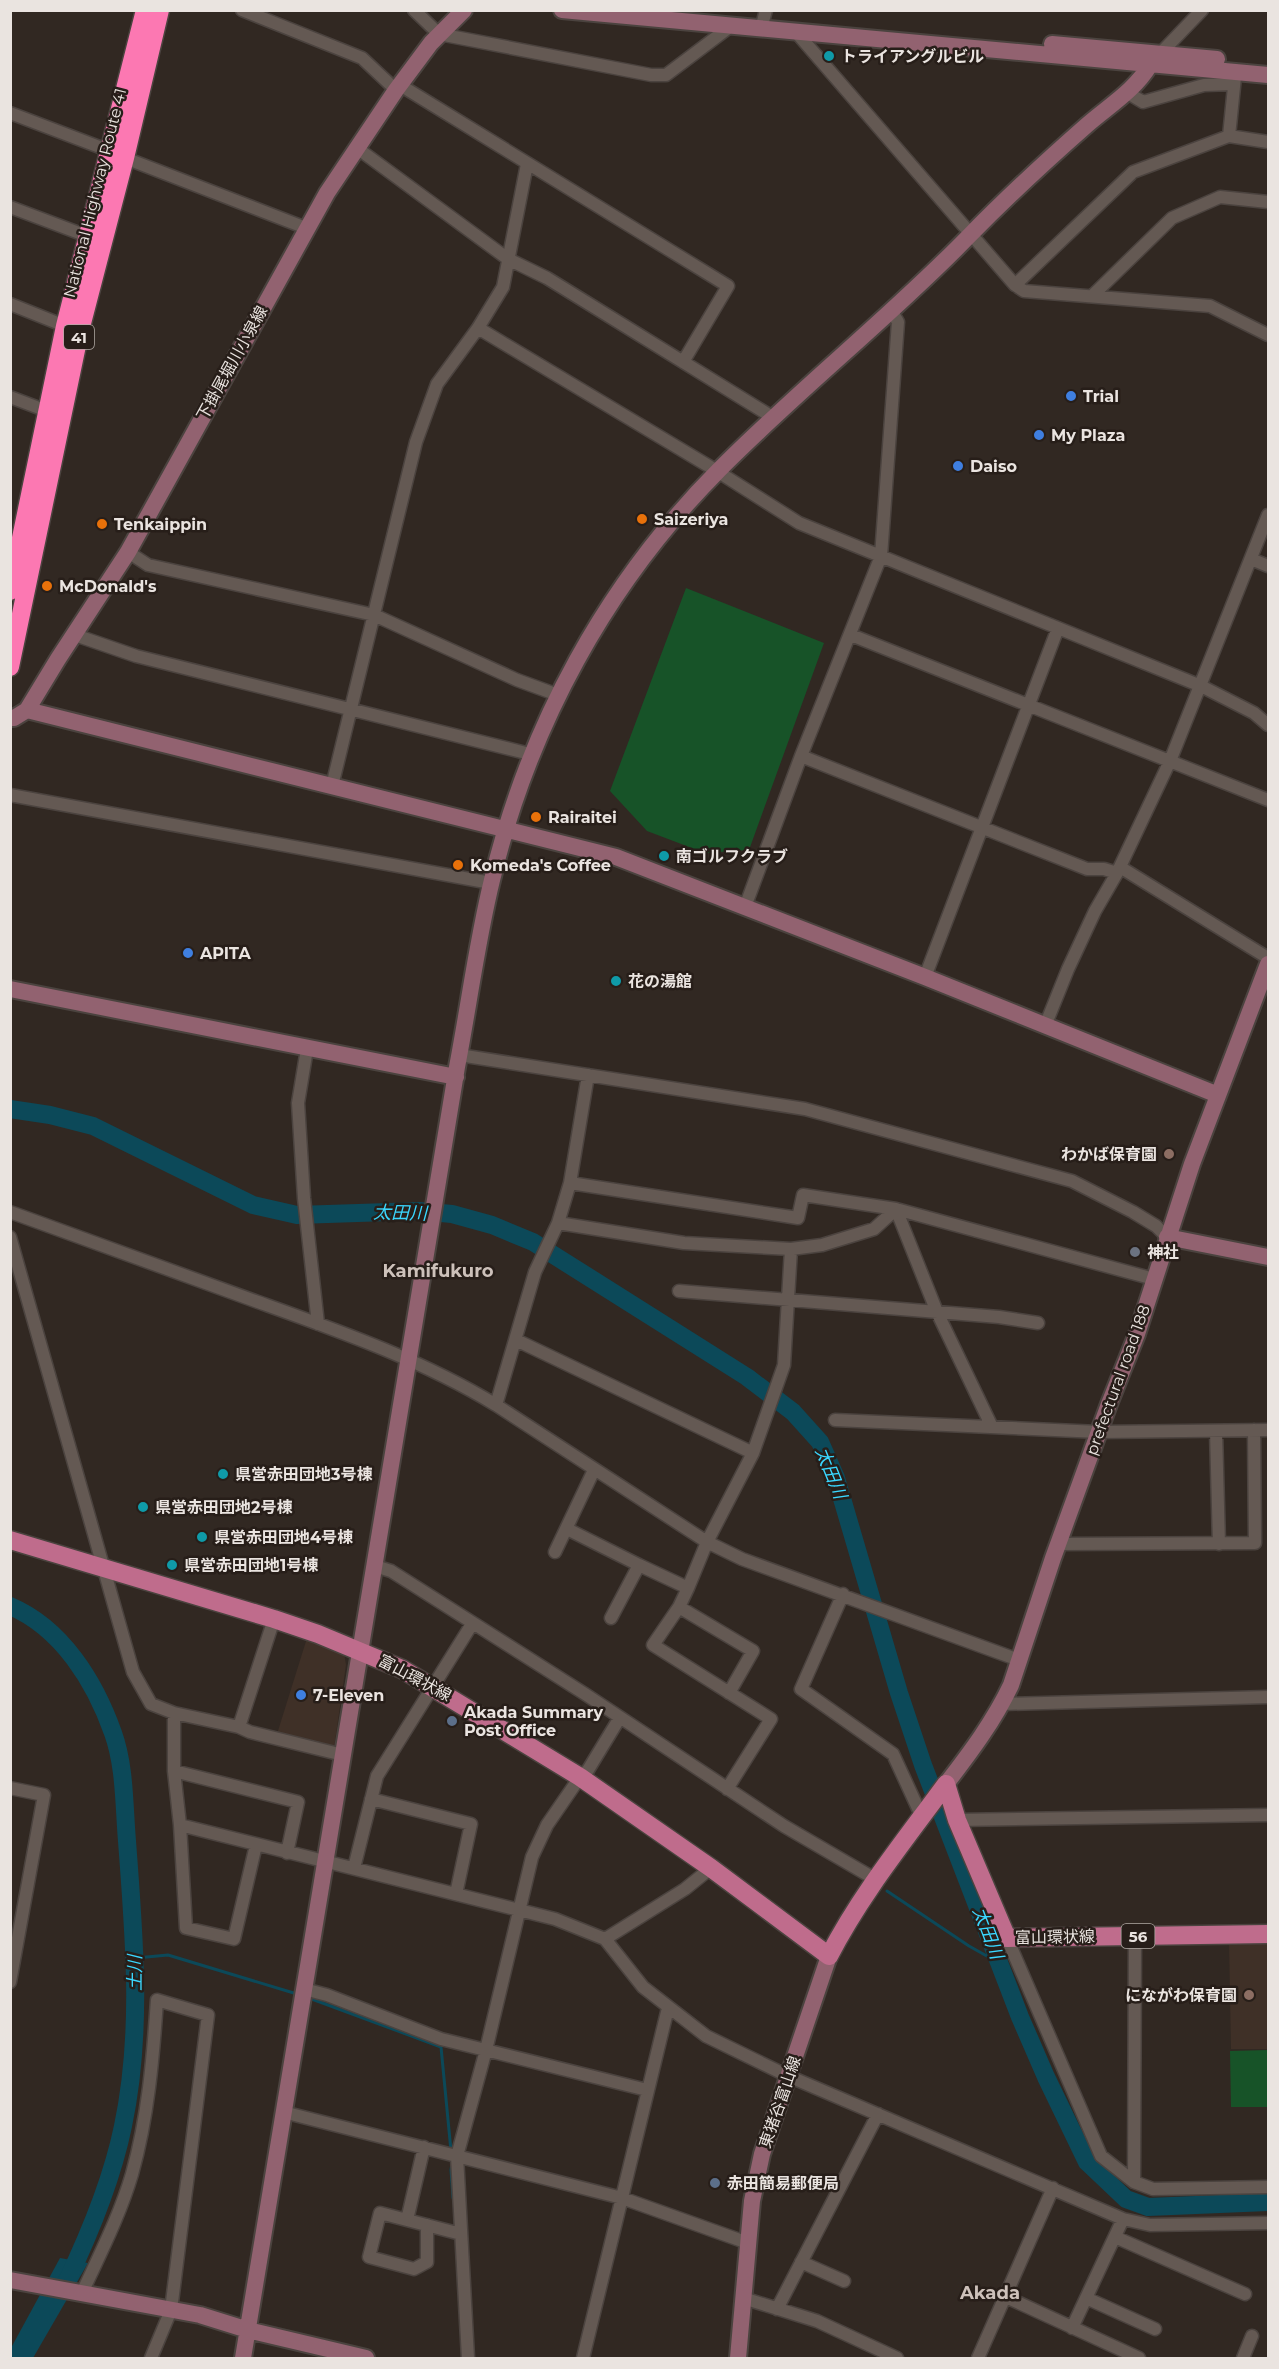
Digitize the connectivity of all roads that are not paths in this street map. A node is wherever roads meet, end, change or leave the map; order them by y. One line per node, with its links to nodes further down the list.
1 (144, 10): 23 (highway, National Highway Route 41 / 41)
2 (160, 10): 23 (highway, National Highway Route 41 / 41)
3 (242, 10): 17 (street)
4 (414, 10): 12 (street)
5 (464, 10): 12 (street, 下掛尾堀川小泉線)
6 (562, 10): 10 (street)
7 (671, 10): 9 (street)
8 (1202, 10): 13 (street)
9 (763, 20): 10 (street); 11 (street); 13 (street)
10 (731, 26): 12 (street)
11 (796, 32): 13 (street); 28 (street)
12 (439, 34): 17 (street, 下掛尾堀川小泉線)
13 (1155, 59): 14 (street); 16 (street); 18 (street)
14 (1269, 64)
15 (1269, 75): 16 (street)
16 (1235, 78): 18 (street); 20 (street)
17 (398, 87): 22 (street, 下掛尾堀川小泉線); 24 (street)
18 (1128, 93): 28 (street)
19 (10, 113): 23 (street)
20 (1229, 136): 21 (street); 31 (street)
21 (1269, 142)
22 (357, 148): 27 (street, 下掛尾堀川小泉線); 30 (street)
23 (118, 154): 27 (street); 29 (highway, National Highway Route 41 / 41); 44 (highway, National Highway Route 41 / 41)
24 (527, 164): 30 (street); 38 (street)
25 (1269, 202): 32 (street)
26 (10, 207): 29 (street)
27 (306, 228): 45 (street, 下掛尾堀川小泉線)
28 (972, 234): 31 (street); 34 (street)
29 (87, 236): 35 (highway, National Highway Route 41 / 41)
30 (508, 259): 36 (street); 38 (street)
31 (1015, 285): 32 (street)
32 (1093, 296): 37 (street)
33 (10, 304): 35 (street)
34 (891, 310): 41 (street); 46 (street)
35 (65, 326): 40 (highway, National Highway Route 41 / 41)
36 (478, 328): 42 (street); 50 (street)
37 (1269, 335)
38 (683, 362): 41 (street)
39 (10, 397): 40 (street)
40 (47, 411): 44 (highway, National Highway Route 41 / 41)
41 (774, 418): 42 (street)
42 (717, 471): 46 (street); 56 (street)
43 (1269, 515): 47 (street)
44 (21, 552): 49 (highway, National Highway Route 41 / 41); 54 (highway, National Highway Route 41 / 41)
45 (128, 552): 50 (street); 52 (street, 下掛尾堀川小泉線)
46 (881, 556): 51 (street); 53 (street)
47 (1251, 559): 48 (street); 55 (street)
48 (1269, 566)
49 (10, 591)
50 (374, 615): 56 (street); 58 (street)
51 (1058, 628): 55 (street); 57 (street)
52 (75, 635): 58 (street); 59 (street, 下掛尾堀川小泉線)
53 (850, 635): 57 (street); 63 (street)
54 (10, 667)
55 (1201, 686): 61 (street); 64 (street)
56 (558, 695): 62 (street)
57 (1028, 705): 64 (street); 68 (street)
58 (351, 709): 62 (street); 65 (street)
59 (27, 710): 60 (street); 65 (street)
60 (10, 718)
61 (1269, 725)
62 (531, 754): 69 (street)
63 (801, 756): 68 (street); 72 (street)
64 (1170, 761): 67 (street); 70 (street)
65 (332, 786): 69 (street)
66 (10, 795): 71 (street)
67 (1269, 800)
68 (982, 827): 70 (street); 75 (street)
69 (505, 830): 71 (street); 72 (street)
70 (1119, 870): 73 (street); 77 (street)
71 (491, 883): 79 (street)
72 (745, 907): 75 (street)
73 (1269, 958)
74 (1269, 964): 82 (street, prefectural road 188)
75 (925, 977): 77 (street)
76 (10, 989): 78 (street)
77 (1045, 1026): 82 (street)
78 (307, 1049): 81 (street); 96 (street)
79 (459, 1055): 80 (street); 81 (street)
80 (588, 1075): 83 (street); 88 (street)
81 (456, 1077): 98 (street)
82 (1218, 1095): 88 (street, prefectural road 188)
83 (570, 1183): 84 (street); 86 (street)
84 (896, 1209): 89 (street); 91 (street); 94 (street)
85 (10, 1212): 96 (street)
86 (558, 1223): 89 (street); 97 (street)
87 (10, 1237): 116 (street)
88 (1167, 1237): 90 (street); 91 (street, prefectural road 188)
89 (791, 1248): 93 (street)
90 (1269, 1257)
91 (1154, 1279): 105 (street, prefectural road 188)
92 (679, 1291): 93 (street)
93 (789, 1299): 94 (street); 106 (street)
94 (937, 1312): 95 (street); 101 (street)
95 (1038, 1323)
96 (318, 1324): 98 (street)
97 (516, 1340): 99 (street); 106 (street)
98 (410, 1361): 99 (street); 115 (street)
99 (496, 1405): 107 (street)
100 (835, 1420): 101 (street)
101 (992, 1427): 105 (street)
102 (1254, 1430): 103 (street); 104 (street); 112 (street)
103 (1269, 1430)
104 (1216, 1431): 105 (street); 112 (street)
105 (1099, 1432): 111 (street, prefectural road 188)
106 (753, 1453): 110 (street)
107 (594, 1470): 108 (street); 110 (street)
108 (567, 1529): 113 (street); 114 (street)
109 (10, 1540): 116 (main road, 富山環状線)
110 (707, 1542): 117 (street); 118 (street)
111 (1058, 1544): 112 (street); 124 (street, prefectural road 188)
112 (1219, 1544)
113 (555, 1552)
114 (639, 1565): 117 (street); 121 (street)
115 (375, 1566): 122 (street); 123 (street)
116 (104, 1568): 120 (main road, 富山環状線); 129 (street)
117 (688, 1588): 119 (street)
118 (843, 1594): 124 (street); 140 (street)
119 (679, 1607): 126 (street); 126 (street)
120 (274, 1618): 123 (main road, 富山環状線); 131 (street)
121 (611, 1618)
122 (472, 1624): 125 (street); 130 (street)
123 (361, 1651): 125 (main road, 富山環状線); 132 (street)
124 (1019, 1660): 128 (street, prefectural road 188)
125 (433, 1686): 134 (main road, 富山環状線); 138 (street)
126 (729, 1693): 137 (street)
127 (1269, 1697): 128 (street)
128 (1002, 1704): 135 (street, prefectural road 188)
129 (174, 1713): 131 (street); 133 (street)
130 (619, 1719): 134 (street); 137 (street)
131 (239, 1727): 132 (street)
132 (343, 1755): 145 (street)
133 (174, 1771): 142 (street); 144 (street)
134 (580, 1777): 147 (main road, 富山環状線); 150 (street)
135 (946, 1784): 140 (main road); 141 (main road, 富山環状線)
136 (10, 1788): 156 (street)
137 (727, 1789): 148 (street)
138 (371, 1799): 146 (street); 149 (street)
139 (1269, 1815): 141 (street)
140 (922, 1817): 148 (main road)
141 (957, 1820): 153 (main road, 富山環状線)
142 (180, 1825): 143 (street); 143 (street)
143 (256, 1845): 144 (street)
144 (287, 1853): 145 (street)
145 (325, 1861): 146 (street); 157 (street)
146 (354, 1868): 149 (street)
147 (711, 1868): 154 (street); 155 (main road, 富山環状線)
148 (875, 1879): 155 (main road)
149 (456, 1894): 150 (street)
150 (520, 1911): 154 (street); 159 (street)
151 (1269, 1934): 152 (main road, 富山環状線 / 56)
152 (1134, 1936): 153 (main road, 富山環状線 / 56); 166 (street)
153 (1007, 1938): 166 (street)
154 (605, 1940): 158 (street)
155 (829, 1956): 160 (street, 東猪谷富山線)
156 (10, 1982)
157 (304, 1989): 159 (street); 162 (street)
158 (668, 2007): 160 (street); 161 (street)
159 (486, 2050): 161 (street); 165 (street)
160 (788, 2076): 163 (street); 176 (street, 東猪谷富山線)
161 (647, 2090): 169 (street)
162 (283, 2112): 164 (street); 189 (street)
163 (878, 2114): 168 (street); 177 (street)
164 (424, 2147): 165 (street); 171 (street)
165 (457, 2156): 169 (street); 174 (street)
166 (1134, 2181): 167 (street)
167 (1269, 2187)
168 (1053, 2188): 170 (street); 182 (street)
169 (622, 2198): 176 (street); 196 (street)
170 (1123, 2219): 172 (street); 175 (street)
171 (407, 2220): 173 (street); 173 (street)
172 (1269, 2223)
173 (427, 2225): 174 (street)
174 (461, 2234): 195 (street)
175 (1115, 2236): 181 (street); 184 (street)
176 (748, 2243): 183 (street, 東猪谷富山線)
177 (801, 2262): 179 (street); 185 (street)
178 (10, 2280): 180 (street)
179 (844, 2281)
180 (80, 2293): 186 (street); 186 (street)
181 (1245, 2294)
182 (1006, 2297): 187 (street); 199 (street)
183 (743, 2298): 185 (street); 197 (street, 東猪谷富山線)
184 (1086, 2298): 187 (street); 188 (street)
185 (777, 2309): 198 (street)
186 (171, 2310): 189 (street); 192 (street)
187 (1072, 2328): 200 (street)
188 (1155, 2329)
189 (248, 2330): 191 (street); 193 (street)
190 (1252, 2337): 201 (street)
191 (330, 2354): 194 (street)
192 (151, 2358)
193 (243, 2358)
194 (366, 2358)
195 (468, 2358)
196 (583, 2358)
197 (738, 2358)
198 (897, 2358)
199 (978, 2358)
200 (1139, 2358)
201 (1243, 2358)

